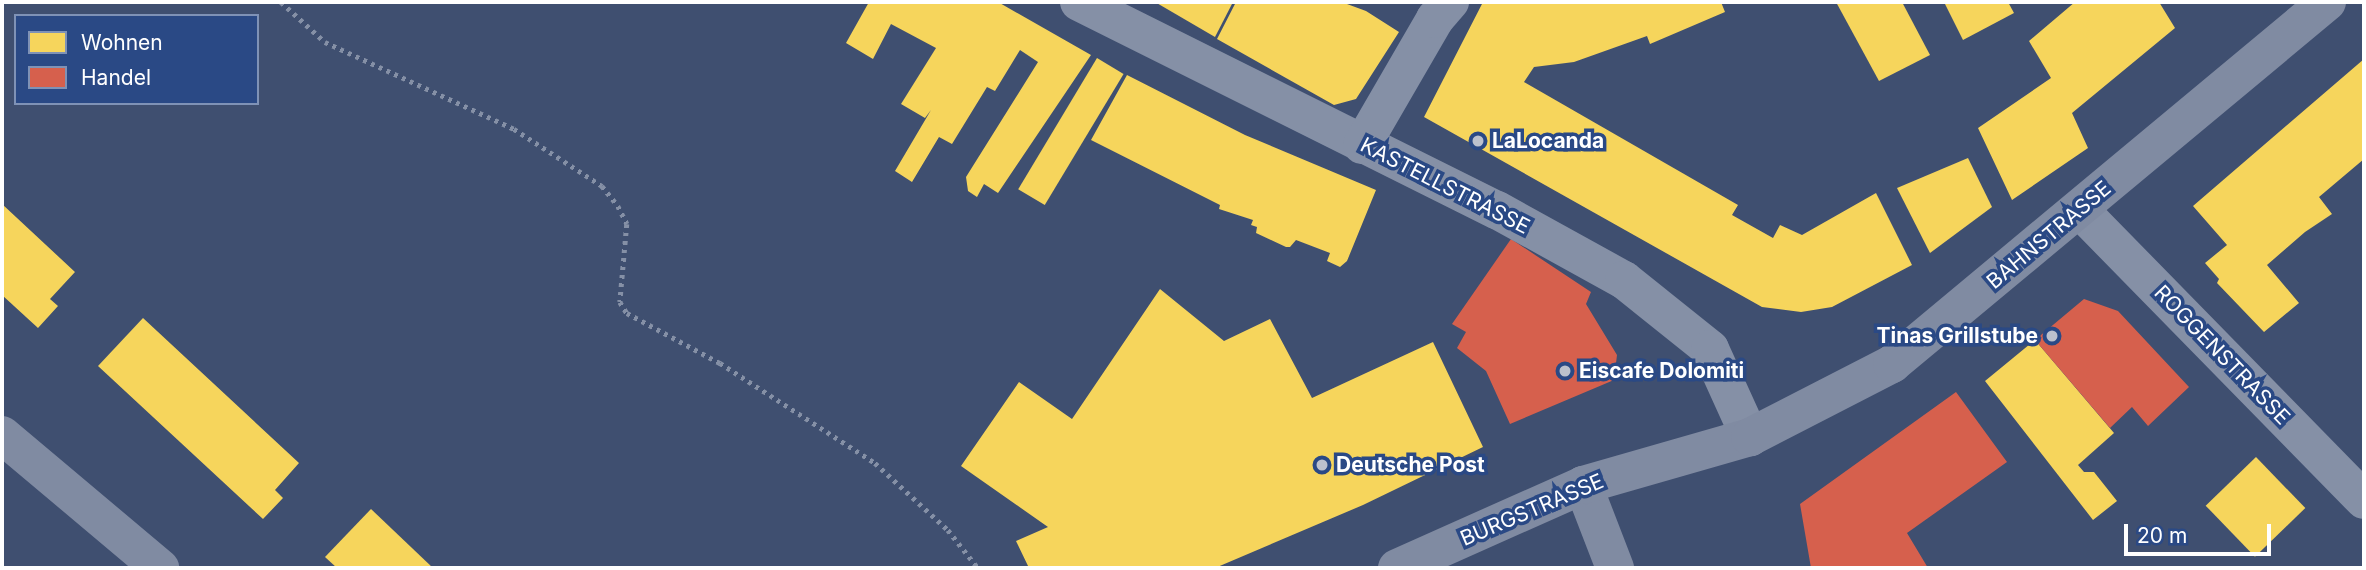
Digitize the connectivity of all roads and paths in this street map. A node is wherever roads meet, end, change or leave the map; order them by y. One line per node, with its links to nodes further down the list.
1 (281, 2): 12 (path)
2 (1451, 2): 5 (street)
3 (2328, 2): 6 (main road, BAHNSTRASSE)
4 (1093, 5): 5 (street, KASTELLSTRASSE)
5 (1362, 145): 8 (street, KASTELLSTRASSE)
6 (2080, 210): 8 (main road, BAHNSTRASSE); 10 (street, ROGGENSTRASSE)
7 (2, 436): 11 (main road)
8 (1750, 437): 9 (main road, BURGSTRASSE)
9 (1583, 485): 13 (main road, BURGSTRASSE); 14 (main road)
10 (2364, 500)
11 (160, 568)
12 (978, 568)
13 (1397, 568)
14 (1615, 568)

